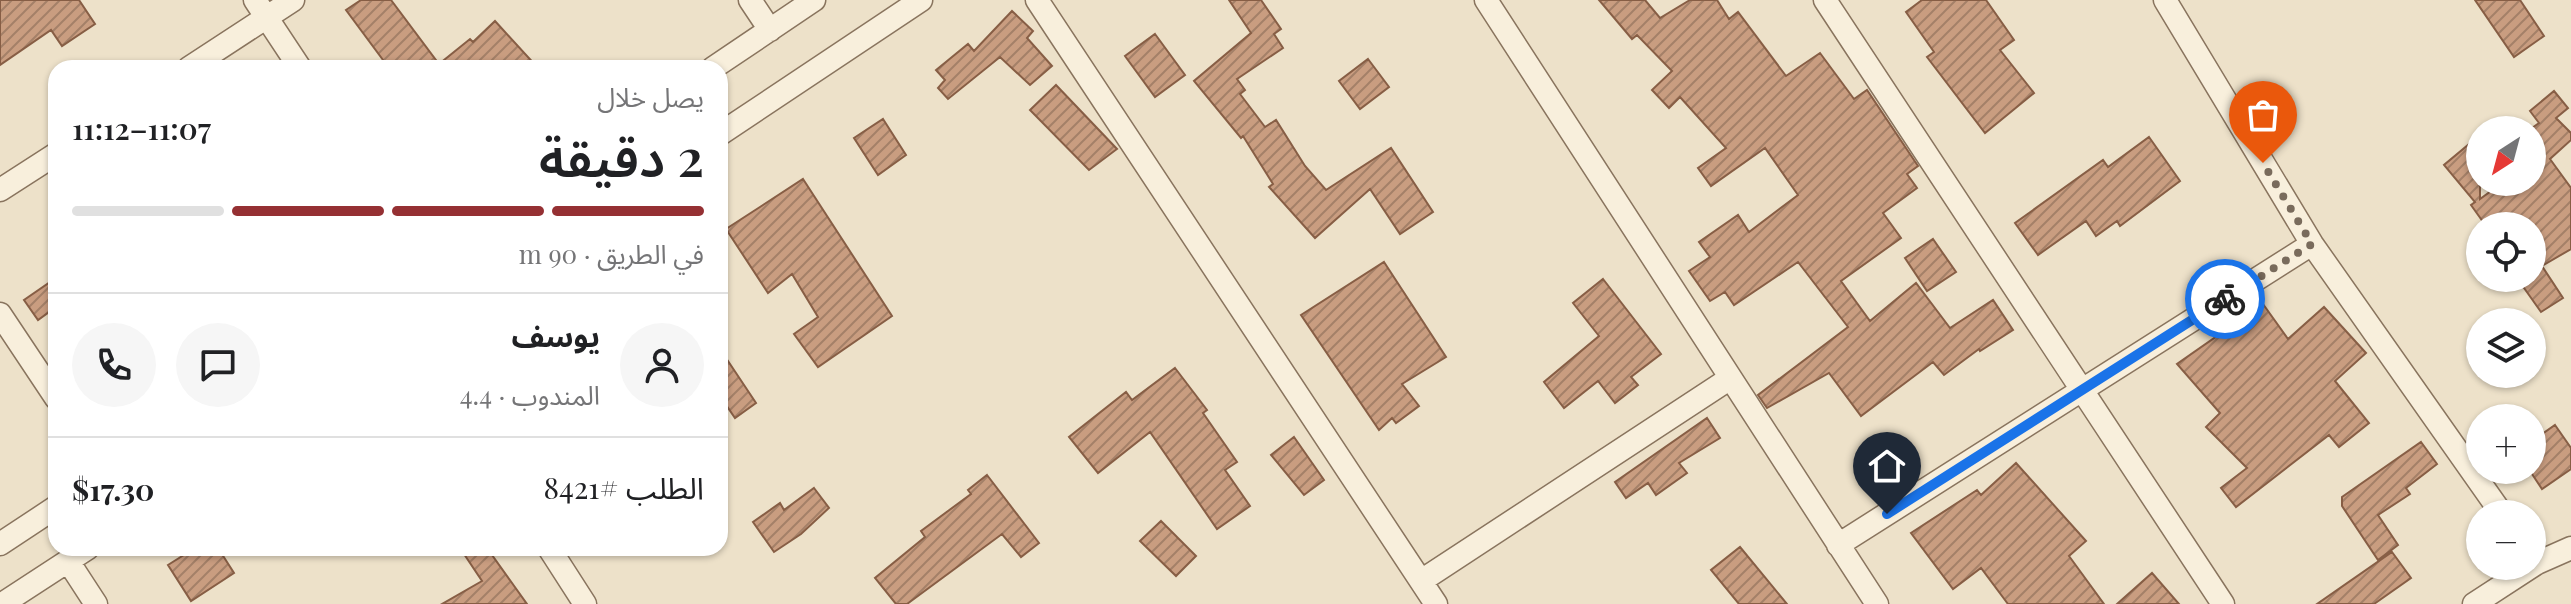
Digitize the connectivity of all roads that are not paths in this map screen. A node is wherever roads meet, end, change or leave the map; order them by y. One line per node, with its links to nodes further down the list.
1 (293, 0): 9 (street)
2 (750, 0): 10 (street)
3 (814, 0): 10 (street)
4 (921, 0): 14 (street)
5 (1037, 0): 32 (street)
6 (1486, 0): 19 (street)
7 (1825, 0): 21 (street)
8 (2165, 0): 17 (street)
9 (261, 9): 11 (street); 12 (street)
10 (770, 30): 13 (street)
11 (199, 60)
12 (295, 60)
13 (725, 60)
14 (728, 129)
15 (48, 159): 16 (street)
16 (0, 190)
17 (2312, 244): 21 (street); 22 (street)
18 (0, 314): 20 (street)
19 (1729, 379): 25 (street); 32 (street)
20 (48, 386)
21 (2082, 388): 25 (street); 38 (street)
22 (2492, 500)
23 (48, 512): 24 (street)
24 (0, 544)
25 (1838, 545): 37 (street)
26 (2571, 548): 29 (street)
27 (76, 556): 30 (street)
28 (554, 556): 35 (street)
29 (2546, 556)
30 (68, 561): 33 (street); 34 (street)
31 (2507, 580): 39 (street)
32 (1421, 581): 36 (street)
33 (2, 604)
34 (96, 604)
35 (585, 604)
36 (1436, 604)
37 (1877, 604)
38 (2223, 604)
39 (2474, 604)

